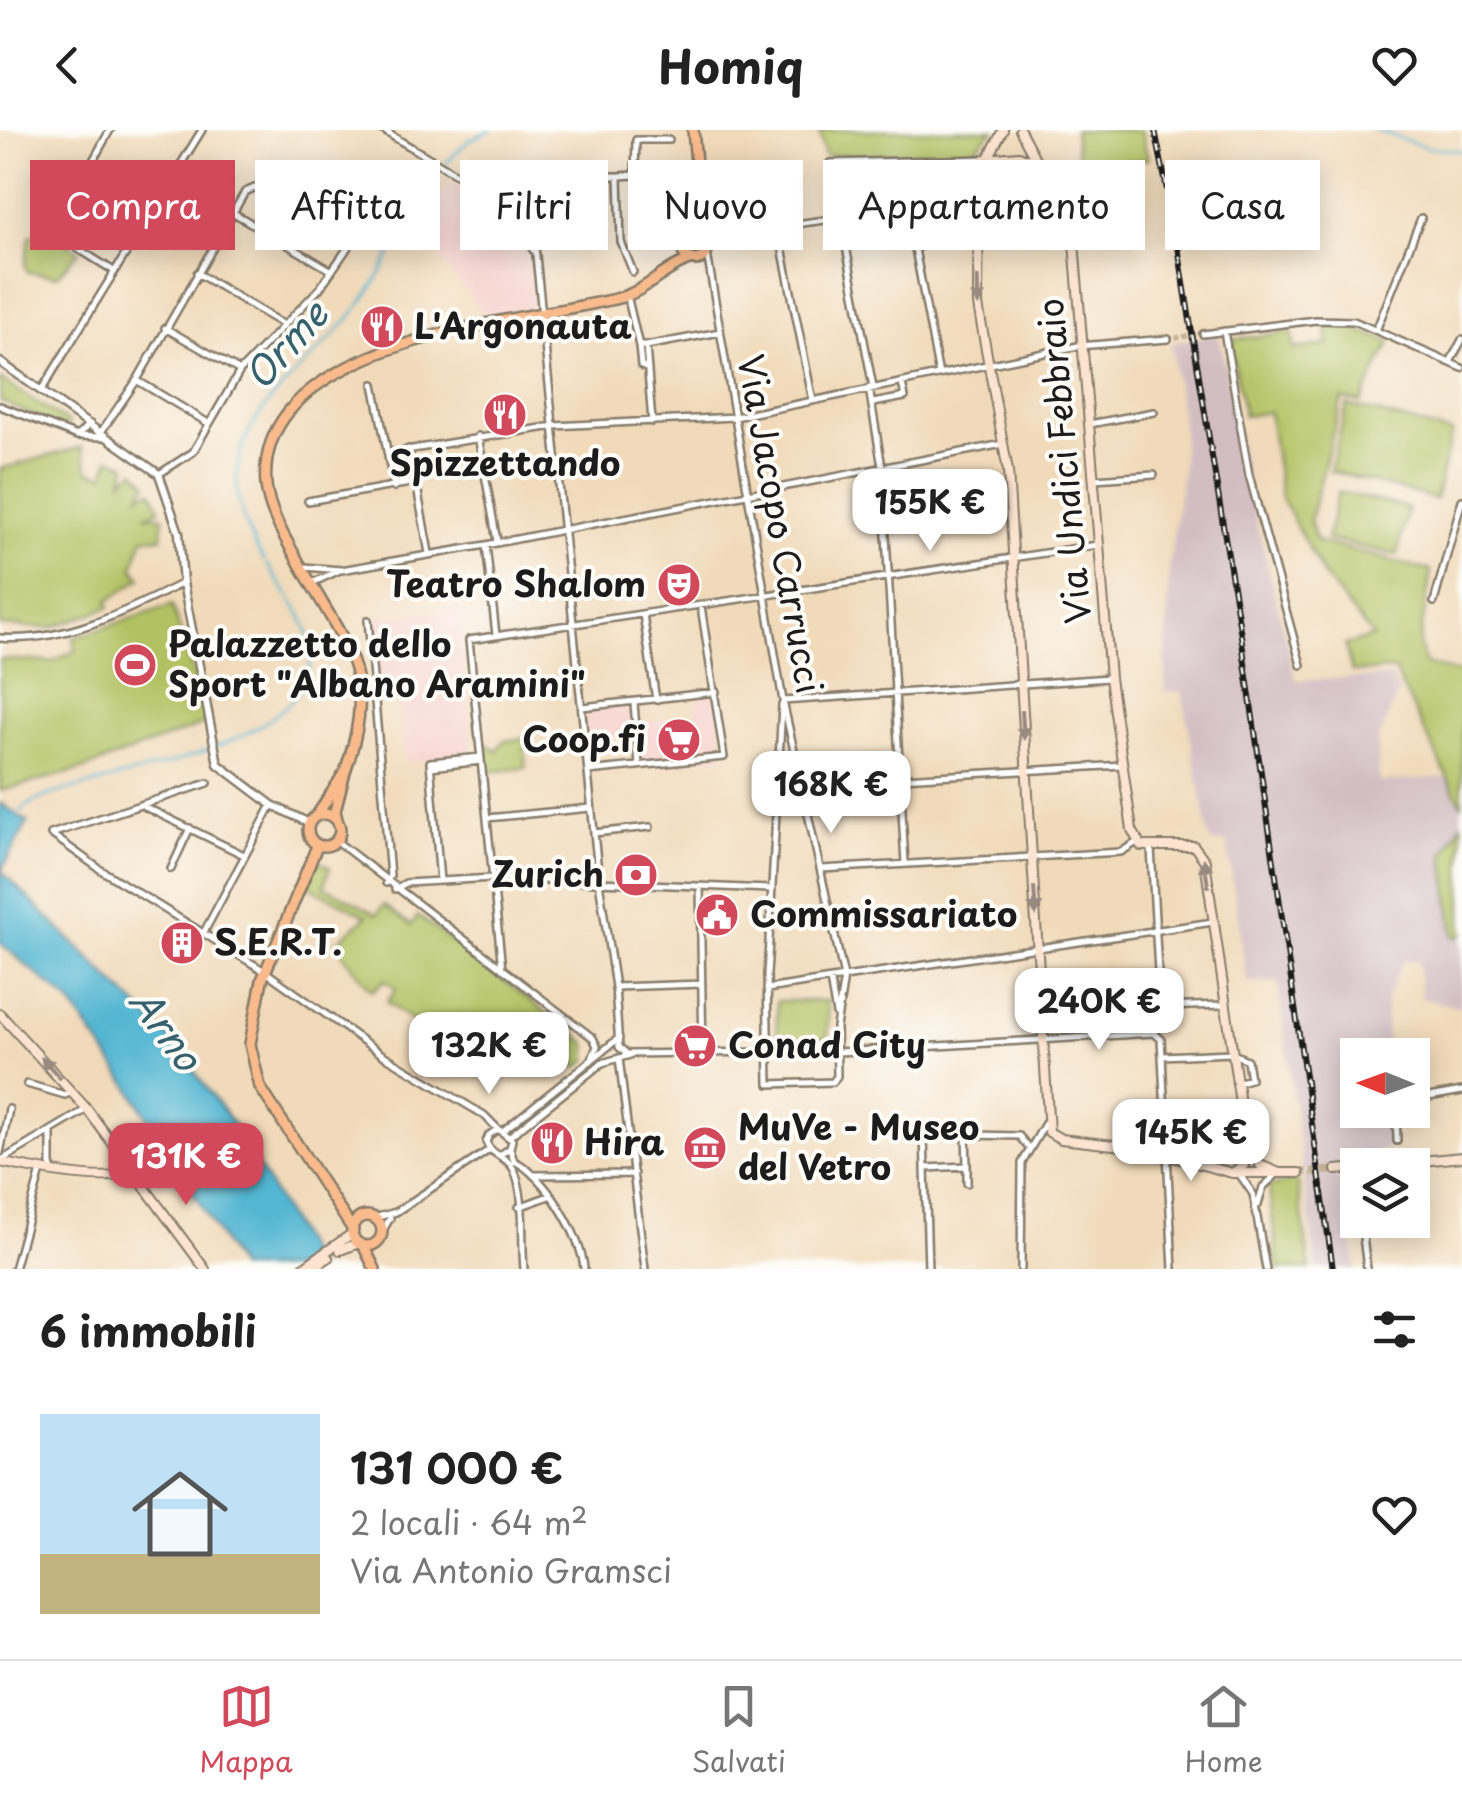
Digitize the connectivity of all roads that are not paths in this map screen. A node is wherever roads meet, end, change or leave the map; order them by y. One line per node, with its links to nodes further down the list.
1 (110, 130): 29 (street)
2 (202, 130): 29 (street)
3 (383, 130): 28 (street)
4 (692, 130): 9 (main road)
5 (1003, 130): 8 (main road)
6 (1020, 130): 12 (main road, Via Undici Febbraio)
7 (669, 140): 13 (street)
8 (984, 159): 10 (street); 11 (main road)
9 (695, 160)
10 (946, 160)
11 (1030, 160)
12 (1034, 160)
13 (619, 176): 28 (street); 31 (street)
14 (235, 207): 30 (street)
15 (235, 210): 30 (street)
16 (1420, 218): 38 (street)
17 (210, 250): 32 (street)
18 (681, 250): 33 (main road)
19 (684, 250): 27 (main road)
20 (700, 250): 27 (main road)
21 (706, 250): 40 (street, Via Jacopo Carrucci)
22 (783, 250): 57 (street)
23 (847, 250): 55 (street)
24 (915, 250): 51 (street)
25 (978, 250): 48 (main road, one-way to 48)
26 (1074, 250): 45 (main road, Via Undici Febbraio)
27 (692, 260): 33 (main road)
28 (537, 262): 35 (street)
29 (114, 271): 56 (street)
30 (332, 271): 36 (street)
31 (633, 272)
32 (196, 273): 36 (street); 37 (street)
33 (664, 274): 34 (main road)
34 (627, 296): 35 (main road); 44 (street)
35 (542, 313): 66 (street); 90 (main road)
36 (284, 326): 50 (street)
37 (165, 328): 50 (street); 52 (street)
38 (1377, 328): 39 (street); 47 (street)
39 (1224, 331): 41 (street); 103 (street)
40 (720, 332): 44 (street); 61 (street, Via Jacopo Carrucci)
41 (1203, 334)
42 (1168, 340): 45 (street)
43 (1462, 340): 47 (street)
44 (643, 346): 62 (street)
45 (1083, 346): 48 (street); 65 (main road, Via Undici Febbraio)
46 (0, 362): 56 (street)
47 (1450, 362): 49 (street)
48 (989, 364): 51 (street); 70 (main road)
49 (1462, 368)
50 (240, 372): 63 (street)
51 (939, 374): 53 (street)
52 (137, 380): 63 (street); 67 (street)
53 (902, 382): 55 (street); 58 (street)
54 (374, 384): 72 (street)
55 (871, 388): 57 (street); 58 (street)
56 (42, 391): 64 (street)
57 (813, 401): 61 (street)
58 (871, 403): 73 (street)
59 (0, 406): 68 (street)
60 (1154, 412): 65 (street)
61 (735, 417): 62 (street); 79 (street, Via Jacopo Carrucci)
62 (652, 422): 66 (street)
63 (208, 423): 74 (street)
64 (90, 424): 67 (street); 68 (street)
65 (1090, 424): 76 (main road, Via Undici Febbraio)
66 (554, 426): 69 (street); 82 (street)
67 (104, 434): 68 (street); 74 (street)
68 (77, 436)
69 (478, 436): 71 (street); 83 (street)
70 (1004, 444): 73 (street); 87 (main road)
71 (408, 449): 72 (street); 77 (street)
72 (388, 453): 78 (street)
73 (882, 467): 79 (street); 91 (street)
74 (159, 474): 93 (street)
75 (1154, 475): 76 (street)
76 (1094, 478): 85 (main road, Via Undici Febbraio)
77 (416, 482): 78 (street); 86 (street)
78 (394, 486): 80 (street)
79 (748, 492): 82 (street); 94 (street, Via Jacopo Carrucci)
80 (308, 500)
81 (1462, 500): 96 (street)
82 (564, 529): 83 (street); 100 (street)
83 (498, 542): 84 (street)
84 (486, 545): 86 (street); 101 (street)
85 (1100, 545): 87 (street); 104 (main road, Via Undici Febbraio)
86 (429, 553): 89 (street)
87 (1013, 558): 91 (street); 105 (main road)
88 (321, 570): 89 (street); 90 (street); 90 (street)
89 (341, 570): 92 (street)
90 (306, 575): 92 (street); 95 (main road)
91 (890, 576): 94 (street); 106 (street)
92 (326, 579): 95 (street)
93 (183, 583): 102 (street); 121 (street)
94 (765, 595): 97 (street); 109 (street, Via Jacopo Carrucci)
95 (320, 598): 117 (main road)
96 (1434, 602)
97 (701, 606): 98 (street); 107 (street)
98 (643, 614): 100 (street); 108 (street)
99 (368, 620): 142 (street)
100 (574, 624): 101 (street); 111 (street)
101 (496, 635): 112 (street)
102 (0, 638)
103 (1301, 664)
104 (1110, 678): 105 (street); 114 (main road, Via Undici Febbraio)
105 (1020, 682): 106 (street); 116 (main road, one-way to 116)
106 (896, 691): 109 (street); 118 (street)
107 (716, 692): 108 (street); 113 (street)
108 (656, 700): 110 (street)
109 (783, 701): 120 (street, Via Jacopo Carrucci); 145 (street)
110 (634, 702): 111 (street); 113 (street)
111 (582, 706): 115 (street)
112 (481, 759): 124 (street); 140 (street)
113 (639, 765): 115 (street)
114 (1124, 765): 116 (street); 131 (main road, Via Undici Febbraio)
115 (588, 771): 123 (street)
116 (1026, 771): 118 (street); 135 (main road)
117 (345, 772): 125 (main road); 126 (main road)
118 (902, 777): 120 (street); 136 (street)
119 (208, 783): 122 (street)
120 (802, 784): 137 (street, Via Jacopo Carrucci)
121 (272, 805): 125 (street); 134 (street)
122 (145, 807): 128 (street); 148 (street)
123 (592, 808): 124 (street); 129 (street)
124 (487, 818): 139 (street)
125 (313, 819): 126 (main road); 132 (main road)
126 (338, 823): 130 (main road)
127 (650, 827): 129 (street)
128 (190, 828): 134 (street); 138 (street)
129 (594, 832): 141 (street)
130 (336, 841): 132 (main road); 142 (street)
131 (1137, 842): 133 (main road); 135 (street)
132 (318, 846): 151 (main road)
133 (1151, 848): 146 (main road, one-way to 133); 147 (street)
134 (244, 855): 148 (street)
135 (1032, 855): 136 (street); 149 (main road, one-way to 149)
136 (906, 863): 137 (street)
137 (821, 869): 152 (street, Via Jacopo Carrucci)
138 (170, 870)
139 (492, 878): 140 (street); 141 (street); 150 (street)
140 (440, 881): 144 (street)
141 (599, 882): 143 (street); 155 (street)
142 (386, 883): 144 (street)
143 (700, 885): 145 (street); 154 (street)
144 (395, 889): 150 (street)
145 (770, 889): 156 (street)
146 (1213, 922): 147 (street); 157 (main road)
147 (1156, 930): 149 (street); 158 (street)
148 (203, 934): 151 (street)
149 (1038, 947): 152 (street); 163 (main road)
150 (502, 970): 171 (street)
151 (266, 972): 181 (street); 212 (main road)
152 (844, 977): 153 (street); 160 (street)
153 (830, 980): 156 (street); 160 (street)
154 (702, 984): 155 (street); 166 (street)
155 (615, 987): 162 (street)
156 (768, 989): 164 (street)
157 (1224, 1004): 158 (street); 167 (main road)
158 (1160, 1007): 161 (street)
159 (0, 1014): 175 (main road, one-way to 159)
160 (836, 1027): 165 (street)
161 (1154, 1033): 163 (street); 169 (street)
162 (618, 1038): 168 (street); 171 (street)
163 (1042, 1038): 165 (street); 179 (main road)
164 (768, 1052): 165 (street); 166 (street)
165 (837, 1052)
166 (703, 1053): 168 (street)
167 (1231, 1054): 169 (street); 172 (main road); 172 (street)
168 (630, 1055): 170 (street)
169 (1162, 1056): 195 (street)
170 (619, 1058): 185 (street); 207 (street)
171 (591, 1061): 181 (street)
172 (1236, 1083): 184 (main road)
173 (27, 1084): 175 (street)
174 (1462, 1091): 176 (street)
175 (72, 1092): 177 (main road)
176 (1430, 1097)
177 (87, 1109): 182 (street); 202 (main road)
178 (9, 1110): 193 (street)
179 (1047, 1119): 186 (main road); 187 (street)
180 (1397, 1128): 188 (street)
181 (501, 1130): 185 (street); 191 (street)
182 (51, 1132): 198 (street); 201 (street)
183 (966, 1134): 189 (street); 199 (street); 200 (street)
184 (1245, 1134): 192 (main road); 208 (main road)
185 (510, 1136): 190 (street)
186 (1053, 1137): 187 (street); 195 (main road)
187 (1034, 1141): 189 (street)
188 (1397, 1141)
189 (1028, 1147): 232 (street)
190 (510, 1148): 194 (street); 209 (street)
191 (489, 1150): 194 (street); 214 (street)
192 (1248, 1152): 195 (street); 205 (main road)
193 (0, 1153)
194 (500, 1154): 213 (street)
195 (1166, 1156): 205 (main road); 233 (street)
196 (1462, 1157): 197 (main road)
197 (1430, 1160)
198 (0, 1162): 201 (main road)
199 (967, 1166): 200 (street); 210 (street)
200 (925, 1168): 231 (street)
201 (46, 1170): 202 (main road); 223 (street)
202 (135, 1170): 224 (main road)
203 (1336, 1170): 204 (main road)
204 (1340, 1170)
205 (1233, 1173): 208 (main road); 215 (street)
206 (1299, 1173): 208 (main road)
207 (634, 1174): 209 (street); 230 (street)
208 (1281, 1174): 215 (street)
209 (534, 1175): 211 (street)
210 (968, 1184)
211 (548, 1196): 213 (street); 229 (street)
212 (330, 1198): 216 (main road); 218 (main road)
213 (519, 1206): 228 (street)
214 (396, 1212): 217 (street); 219 (street)
215 (1258, 1212): 234 (street)
216 (363, 1217): 217 (main road); 218 (main road)
217 (374, 1218): 219 (main road)
218 (353, 1231): 221 (main road); 222 (main road)
219 (382, 1232): 222 (main road)
220 (1363, 1238): 235 (street)
221 (343, 1244): 222 (main road); 225 (main road); 226 (main road)
222 (366, 1244): 227 (main road)
223 (14, 1269)
224 (205, 1269)
225 (301, 1269)
226 (311, 1269)
227 (375, 1269)
228 (524, 1269)
229 (584, 1269)
230 (645, 1269)
231 (928, 1269)
232 (1021, 1269)
233 (1174, 1269)
234 (1266, 1269)
235 (1367, 1269)

